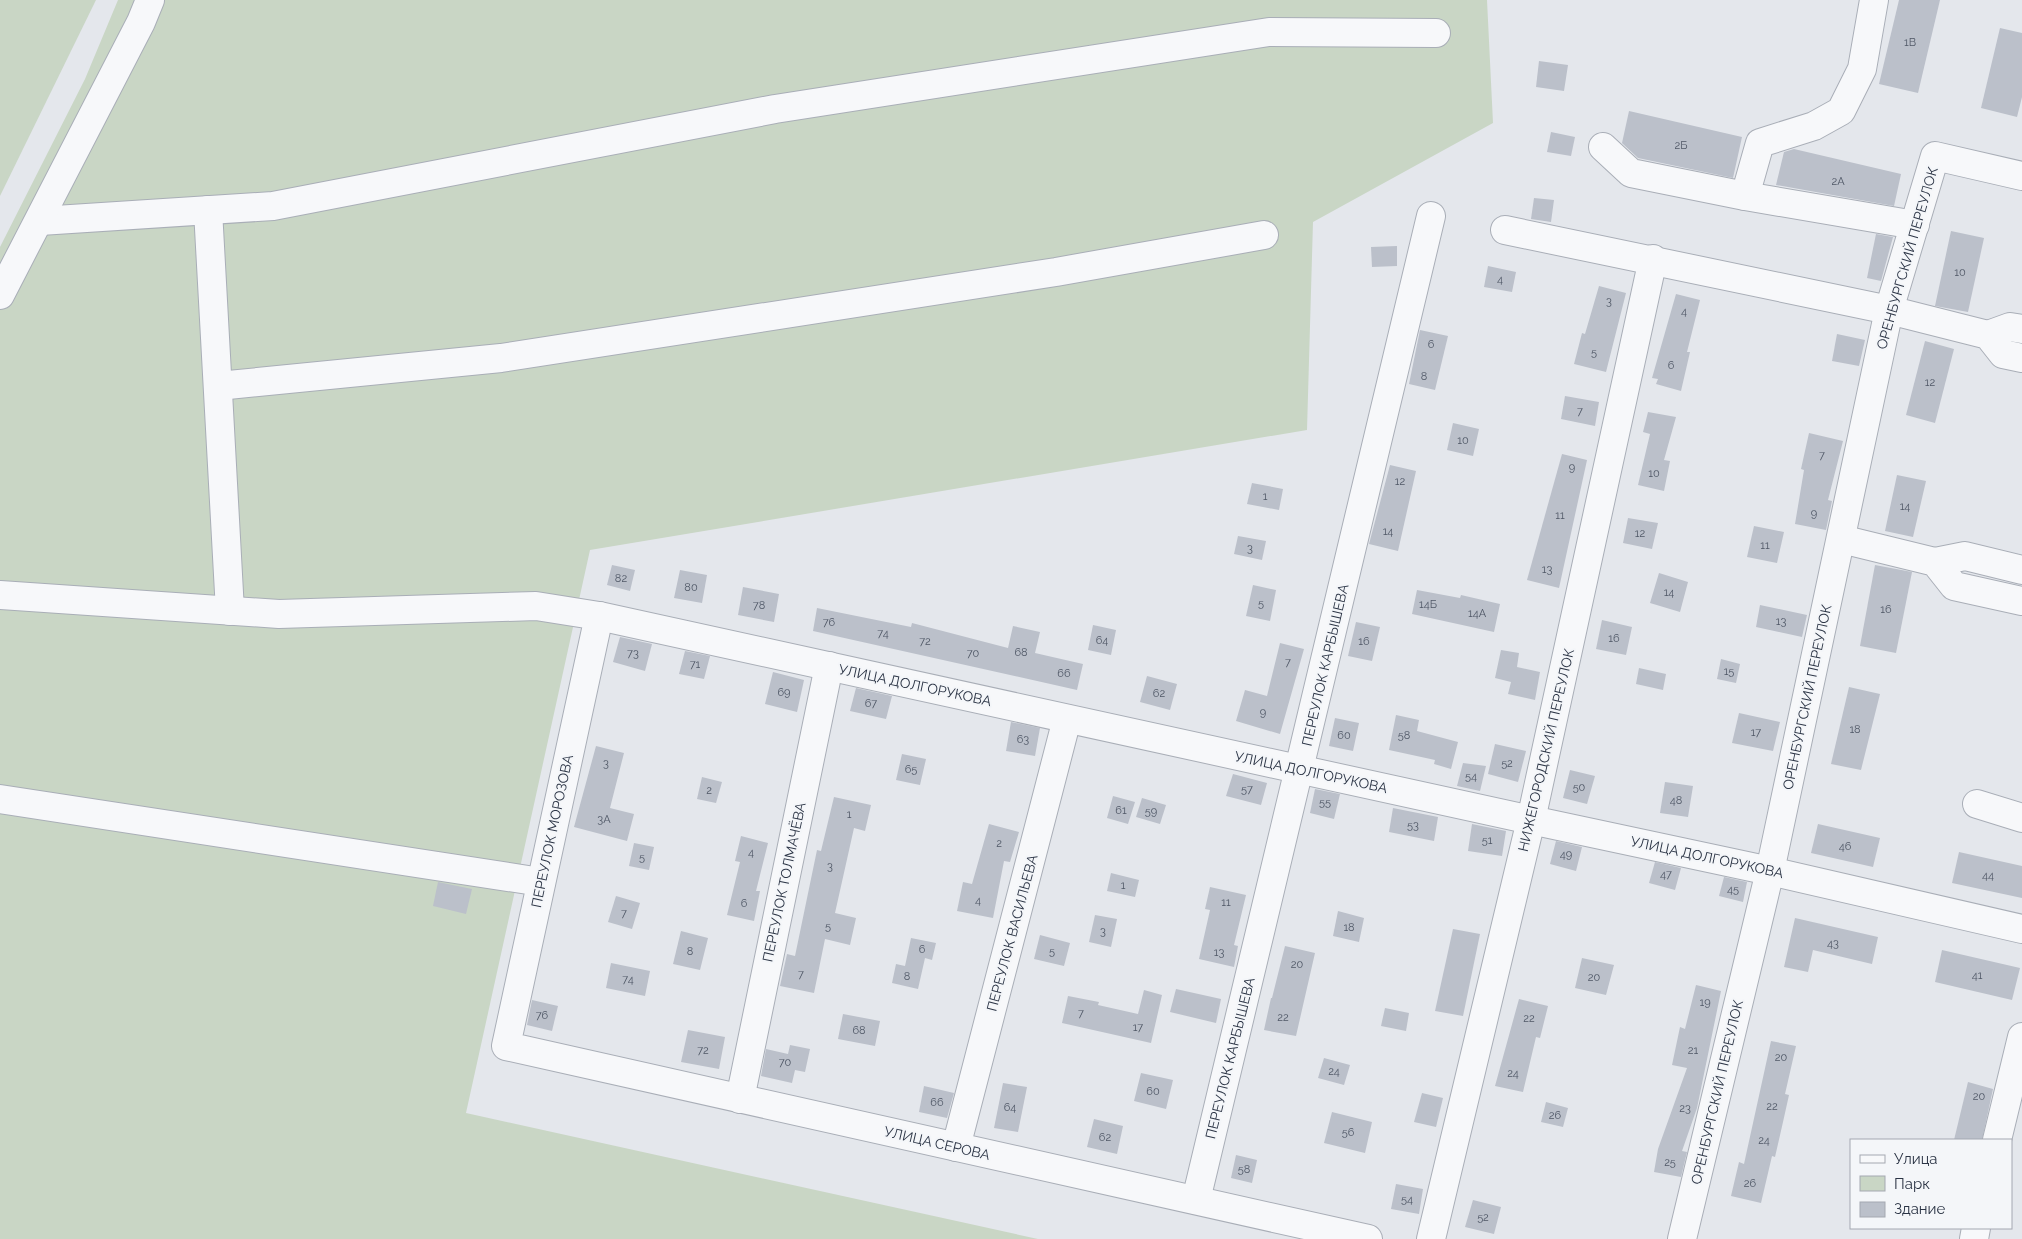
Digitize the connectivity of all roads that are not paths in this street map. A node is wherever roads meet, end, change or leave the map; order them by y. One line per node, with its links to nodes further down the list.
1 (150, 0): 9 (street)
2 (1874, 0): 6 (street)
3 (1436, 33): 7 (street)
4 (1603, 147): 6 (street)
5 (2022, 176): 10 (street, ОРЕНБУРГСКИЙ ПЕРЕУЛОК)
6 (1745, 196): 10 (street)
7 (208, 210): 9 (street); 19 (street)
8 (1431, 216): 29 (street, ПЕРЕУЛОК КАРБЫШЕВА)
9 (40, 221): 14 (street)
10 (1915, 225): 15 (street, ОРЕНБУРГСКИЙ ПЕРЕУЛОК)
11 (1505, 230): 13 (street)
12 (1264, 235): 19 (street)
13 (1653, 259): 15 (street); 33 (street, НИЖЕГОРОДСКИЙ ПЕРЕУЛОК)
14 (0, 295)
15 (1889, 310): 17 (street); 20 (street, ОРЕНБУРГСКИЙ ПЕРЕУЛОК)
16 (2022, 329): 17 (street)
17 (1988, 335): 18 (street)
18 (2022, 358)
19 (218, 386): 25 (street)
20 (1841, 539): 21 (street); 34 (street, ОРЕНБУРГСКИЙ ПЕРЕУЛОК)
21 (1935, 562): 22 (street); 24 (street)
22 (2022, 570)
23 (0, 595): 25 (street, УЛИЦА ДОЛГОРУКОВА)
24 (2022, 601)
25 (230, 611): 26 (street, УЛИЦА ДОЛГОРУКОВА)
26 (599, 616): 27 (street, УЛИЦА ДОЛГОРУКОВА); 35 (street, ПЕРЕУЛОК МОРОЗОВА)
27 (829, 666): 28 (street, УЛИЦА ДОЛГОРУКОВА); 39 (street, ПЕРЕУЛОК ТОЛМАЧЁВА)
28 (1067, 718): 29 (street, УЛИЦА ДОЛГОРУКОВА); 41 (street, ПЕРЕУЛОК ВАСИЛЬЕВА)
29 (1300, 770): 33 (street, УЛИЦА ДОЛГОРУКОВА); 42 (street, ПЕРЕУЛОК КАРБЫШЕВА)
30 (0, 799): 35 (street)
31 (1977, 804): 32 (street)
32 (2022, 818)
33 (1531, 820): 34 (street, УЛИЦА ДОЛГОРУКОВА); 44 (street, НИЖЕГОРОДСКИЙ ПЕРЕУЛОК)
34 (1770, 870): 36 (street, УЛИЦА ДОЛГОРУКОВА); 45 (street, ОРЕНБУРГСКИЙ ПЕРЕУЛОК)
35 (541, 882): 38 (street, ПЕРЕУЛОК МОРОЗОВА)
36 (2022, 929)
37 (2022, 1036): 40 (street)
38 (506, 1046): 39 (street, УЛИЦА СЕРОВА)
39 (740, 1099): 41 (street, УЛИЦА СЕРОВА)
40 (1997, 1139)
41 (956, 1147): 42 (street, УЛИЦА СЕРОВА)
42 (1196, 1200): 43 (street, УЛИЦА СЕРОВА)
43 (1368, 1239)
44 (1431, 1239)
45 (1682, 1239)

